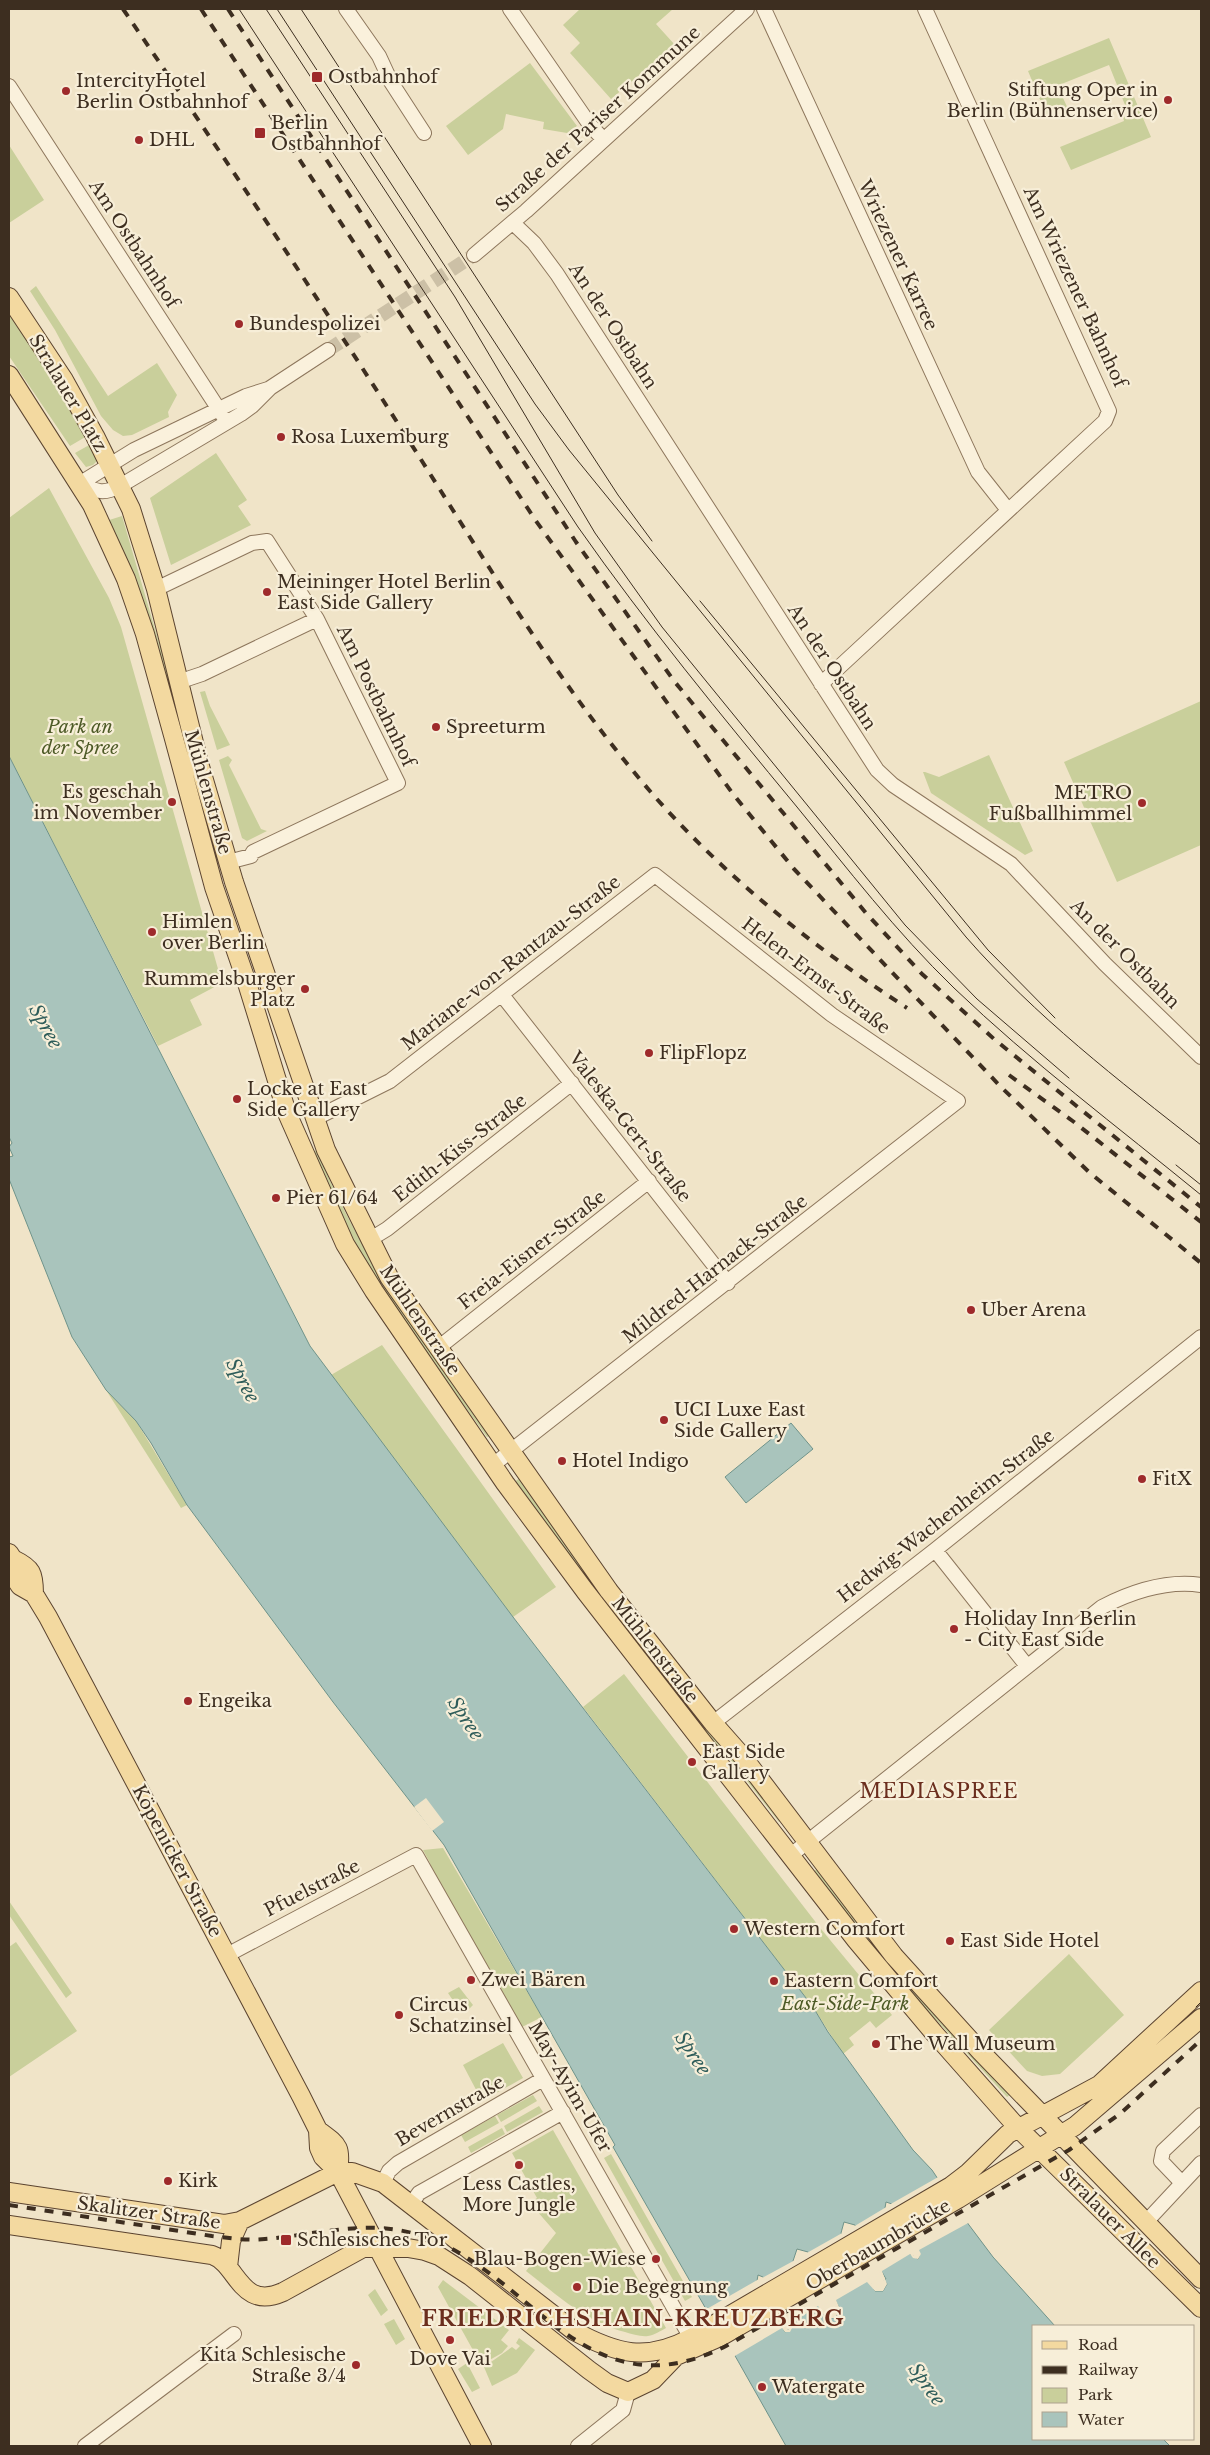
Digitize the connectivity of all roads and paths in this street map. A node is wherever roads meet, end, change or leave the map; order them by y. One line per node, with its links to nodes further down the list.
1 (346, 9): 7 (street)
2 (510, 9): 8 (street)
3 (747, 9): 8 (street, Straße der Pariser Kommune)
4 (764, 9): 18 (street, Wriezener Karree)
5 (925, 9): 18 (street, Am Wriezener Bahnhof)
6 (9, 86): 14 (street, Am Ostbahnhof)
7 (424, 133)
8 (604, 140): 9 (street, Straße der Pariser Kommune)
9 (513, 223): 10 (street, Straße der Pariser Kommune); 22 (street, An der Ostbahn)
10 (474, 255)
11 (9, 298): 15 (main road, Stralauer Platz)
12 (328, 350): 14 (street)
13 (9, 375): 16 (main road)
14 (223, 416): 15 (street); 17 (street)
15 (110, 464): 16 (street); 17 (main road, Mühlenstraße)
16 (79, 484): 17 (street); 24 (main road, Mühlenstraße)
17 (120, 486): 19 (main road, Mühlenstraße)
18 (1008, 510): 22 (street, Am Wriezener Bahnhof)
19 (156, 589): 20 (street, Am Postbahnhof); 21 (main road, Mühlenstraße)
20 (317, 618): 21 (street, Am Postbahnhof); 23 (street, Am Postbahnhof)
21 (178, 682): 23 (main road, Mühlenstraße)
22 (821, 684): 27 (street, An der Ostbahn)
23 (228, 862): 24 (main road); 30 (main road, Mühlenstraße)
24 (208, 866): 31 (main road, Mühlenstraße)
25 (655, 875): 26 (street, Mariane-von-Rantzau-Straße); 29 (street, Helen-Ernst-Straße)
26 (502, 995): 28 (street, Valeska-Gert-Straße); 30 (street, Mariane-von-Rantzau-Straße)
27 (1201, 1057)
28 (572, 1083): 32 (street, Valeska-Gert-Straße); 33 (street, Edith-Kiss-Straße)
29 (958, 1101): 34 (street, Mildred-Harnack-Straße)
30 (316, 1118): 31 (main road); 33 (main road, Mühlenstraße)
31 (292, 1127): 38 (main road, Mühlenstraße)
32 (649, 1181): 34 (street, Valeska-Gert-Straße); 36 (street, Freia-Eisner-Straße)
33 (369, 1240): 36 (main road, Mühlenstraße)
34 (728, 1283): 37 (street, Mildred-Harnack-Straße)
35 (1201, 1337): 39 (street, Hedwig-Wachenheim-Straße)
36 (438, 1348): 37 (main road, Mühlenstraße)
37 (511, 1452): 38 (street, Mildred-Harnack-Straße); 43 (main road, Mühlenstraße)
38 (493, 1465): 46 (main road, Mühlenstraße)
39 (935, 1550): 42 (street); 43 (street, Hedwig-Wachenheim-Straße)
40 (10, 1558): 47 (main road, Köpenicker Straße)
41 (1201, 1585): 42 (street)
42 (1027, 1666): 44 (street)
43 (713, 1723): 44 (main road, Mühlenstraße)
44 (808, 1841): 46 (street); 52 (main road, Mühlenstraße)
45 (416, 1855): 47 (street, Pfuelstraße); 50 (street, May-Ayim-Ufer)
46 (791, 1855): 54 (main road, Mühlenstraße)
47 (227, 1955): 58 (main road, Köpenicker Straße)
48 (1201, 1991): 52 (main road)
49 (1201, 2018): 55 (main road)
50 (543, 2080): 51 (street, May-Ayim-Ufer); 60 (street, Bevernstraße)
51 (562, 2112): 63 (street); 72 (street, May-Ayim-Ufer)
52 (1044, 2115): 54 (main road); 55 (main road, Mühlenstraße)
53 (1201, 2116): 59 (street)
54 (1018, 2128): 56 (main road, Stralauer Allee); 62 (main road)
55 (1062, 2134): 56 (main road); 65 (main road, Stralauer Allee)
56 (1038, 2148): 62 (main road); 70 (main road, Stralauer Allee)
57 (1201, 2163): 59 (street)
58 (338, 2172): 60 (main road); 64 (main road, Skalitzer Straße); 67 (main road, Köpenicker Straße)
59 (1182, 2183): 65 (street)
60 (383, 2184): 63 (main road)
61 (9, 2192): 64 (main road, Skalitzer Straße)
62 (955, 2192): 72 (main road, Oberbaumbrücke)
63 (411, 2204): 72 (main road)
64 (240, 2222): 68 (main road)
65 (1146, 2222): 69 (main road, Stralauer Allee)
66 (9, 2225): 68 (main road, Skalitzer Straße)
67 (376, 2247): 68 (main road, Skalitzer Straße); 73 (main road); 75 (main road, Köpenicker Straße)
68 (228, 2267)
69 (1201, 2279)
70 (1201, 2308)
71 (234, 2334): 74 (street)
72 (695, 2342): 73 (main road)
73 (628, 2392): 76 (street)
74 (86, 2446)
75 (482, 2446)
76 (578, 2446)

